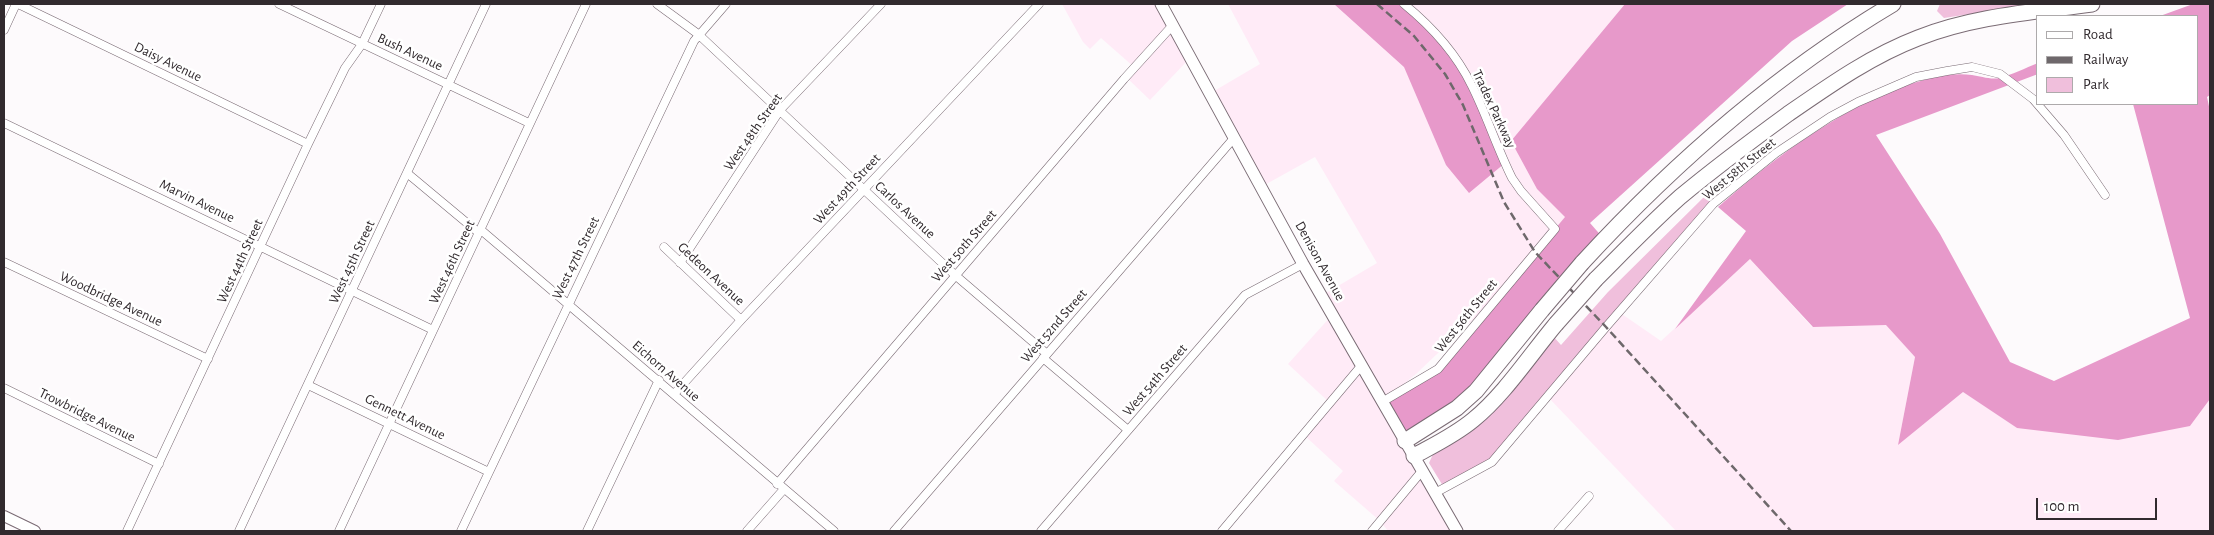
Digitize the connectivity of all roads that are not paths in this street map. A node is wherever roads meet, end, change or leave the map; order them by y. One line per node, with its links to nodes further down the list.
1 (17, 4): 15 (street); 25 (street, Daisy Avenue)
2 (280, 4): 17 (street, Bush Avenue)
3 (381, 4): 17 (street, West 44th Street)
4 (486, 4): 18 (street, West 45th Street)
5 (586, 4): 23 (street, West 46th Street)
6 (657, 4): 16 (street, Carlos Avenue)
7 (726, 4): 16 (street, West 47th Street)
8 (881, 4): 21 (street, West 48th Street)
9 (1039, 4): 27 (street, West 49th Street)
10 (1161, 4): 14 (main road, Denison Avenue)
11 (1404, 4): 29 (street, Tradex Parkway)
12 (1893, 4): 51 (highway, bridge)
13 (2092, 4): 52 (highway, bridge)
14 (1172, 26): 24 (main road, Denison Avenue); 36 (street, West 50th Street)
15 (4, 30)
16 (698, 34): 21 (street, Carlos Avenue); 38 (street, West 47th Street)
17 (362, 44): 18 (street, Bush Avenue); 25 (street, West 44th Street)
18 (448, 84): 23 (street, Bush Avenue); 26 (street, West 45th Street)
19 (2036, 102): 58 (street, West 58th Street)
20 (2038, 105): 28 (street, West 58th Street)
21 (780, 110): 27 (street, Carlos Avenue); 34 (street, West 48th Street)
22 (4, 122): 31 (street, Marvin Avenue)
23 (529, 123): 30 (street, West 46th Street)
24 (1234, 138): 35 (main road, Denison Avenue); 41 (street, West 52nd Street)
25 (308, 144): 31 (street, West 44th Street)
26 (407, 173): 30 (street, Eichorn Avenue); 37 (street, West 45th Street)
27 (864, 189): 36 (street, Carlos Avenue); 39 (street, West 49th Street)
28 (2105, 195)
29 (1555, 229): 48 (street, West 56th Street)
30 (480, 232): 38 (street, Eichorn Avenue); 40 (street, West 46th Street)
31 (261, 246): 37 (street, Marvin Avenue); 42 (street, West 44th Street)
32 (664, 247): 34 (street, Gedeon Avenue)
33 (4, 262): 42 (street, Woodbridge Avenue)
34 (680, 263): 39 (street, Gedeon Avenue)
35 (1303, 264): 43 (main road, Denison Avenue); 50 (street, West 54th Street)
36 (956, 275): 41 (street, Carlos Avenue); 56 (street, West 50th Street)
37 (352, 291): 40 (street, Marvin Avenue); 45 (street, West 45th Street)
38 (568, 304): 44 (street, Eichorn Avenue); 55 (street, West 47th Street)
39 (741, 320): 47 (street, West 49th Street)
40 (433, 330): 49 (street, West 46th Street)
41 (1045, 356): 50 (street, Carlos Avenue); 70 (street, West 52nd Street)
42 (208, 359): 53 (street, West 44th Street)
43 (1362, 366): 48 (main road, Denison Avenue); 72 (street)
44 (659, 380): 47 (street, Eichorn Avenue); 67 (street)
45 (308, 385): 49 (street, Gennett Avenue); 64 (street, West 45th Street)
46 (4, 388): 53 (street, Trowbridge Avenue)
47 (675, 393): 56 (street, Eichorn Avenue)
48 (1382, 402): 51 (main road, Denison Avenue)
49 (390, 423): 55 (street, Gennett Avenue); 65 (street, West 46th Street)
50 (1128, 430): 71 (street, West 54th Street)
51 (1405, 441): 52 (main road, Denison Avenue)
52 (1414, 456): 54 (main road, Denison Avenue)
53 (159, 464): 63 (street, West 44th Street)
54 (1422, 471): 58 (main road, Denison Avenue); 73 (street)
55 (489, 472): 66 (street, West 47th Street)
56 (777, 484): 57 (street, Eichorn Avenue)
57 (784, 489): 68 (street); 69 (street, Eichorn Avenue)
58 (1436, 493): 61 (main road, Denison Avenue)
59 (1589, 496): 74 (street)
60 (4, 517): 62 (street)
61 (1452, 529)
62 (35, 531)
63 (127, 531)
64 (239, 531)
65 (339, 531)
66 (461, 531)
67 (587, 531)
68 (747, 531)
69 (834, 531)
70 (894, 531)
71 (1041, 531)
72 (1222, 531)
73 (1372, 531)
74 (1558, 531)

